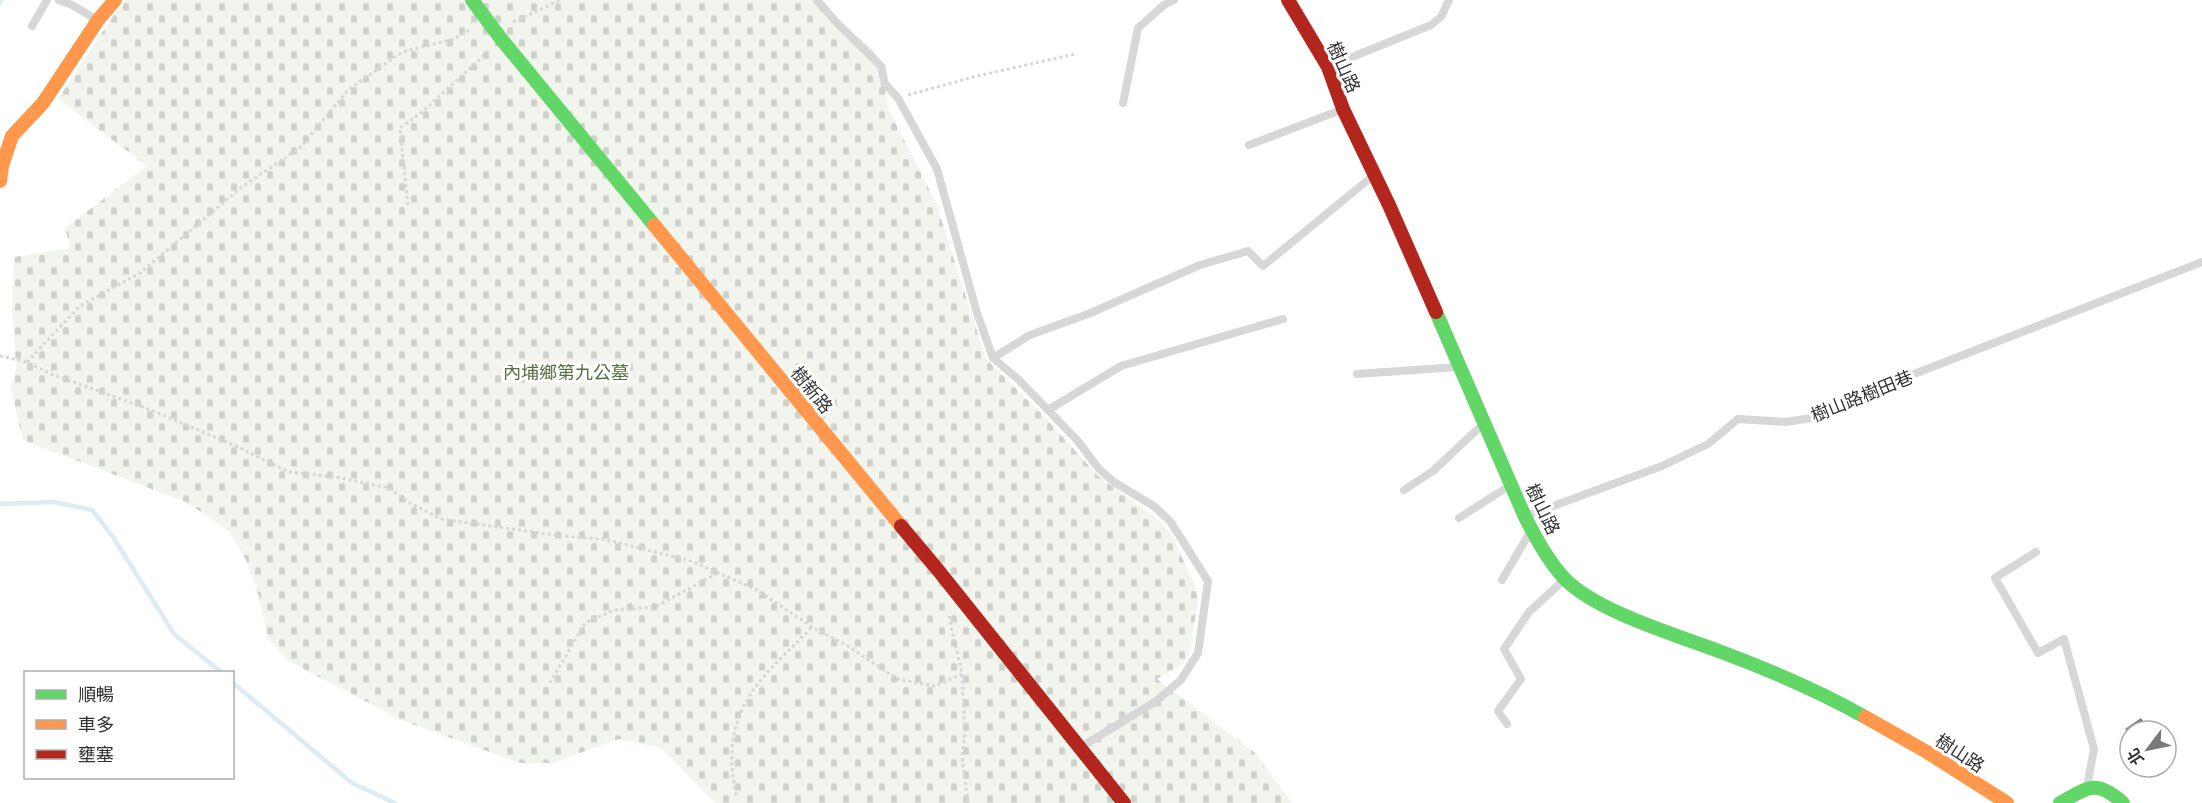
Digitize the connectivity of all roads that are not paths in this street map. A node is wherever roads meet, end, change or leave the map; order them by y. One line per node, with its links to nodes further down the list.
1 (47, 0): 10 (lane)
2 (59, 0): 9 (lane)
3 (115, 0): 9 (street)
4 (472, 0): 32 (street, 樹新路)
5 (817, 0): 19 (lane)
6 (1174, 0): 12 (lane)
7 (1288, 0): 11 (street, 樹山路)
8 (1449, 0): 11 (lane)
9 (98, 20): 16 (street)
10 (32, 26)
11 (1328, 67): 13 (street, 樹山路)
12 (1123, 103)
13 (1343, 109): 14 (lane); 15 (street, 樹山路)
14 (1249, 145)
15 (1375, 174): 19 (lane); 20 (street, 樹山路)
16 (0, 181)
17 (2202, 262): 27 (lane, 樹山路樹田巷)
18 (1283, 319): 22 (lane)
19 (993, 358): 22 (lane)
20 (1460, 367): 21 (lane); 23 (street, 樹山路)
21 (1357, 374)
22 (1048, 410): 32 (lane)
23 (1484, 423): 24 (street, 樹山路); 25 (lane)
24 (1511, 484): 26 (lane); 27 (street, 樹山路)
25 (1404, 490)
26 (1459, 518)
27 (1528, 523): 29 (street, 樹山路); 30 (lane)
28 (2036, 552): 33 (lane)
29 (1565, 579): 31 (lane); 35 (street, 樹山路)
30 (1502, 580)
31 (1508, 724)
32 (1079, 748): 34 (street, 樹新路)
33 (2087, 788): 36 (street); 37 (street)
34 (1124, 803)
35 (2007, 803)
36 (2060, 803)
37 (2123, 803)

